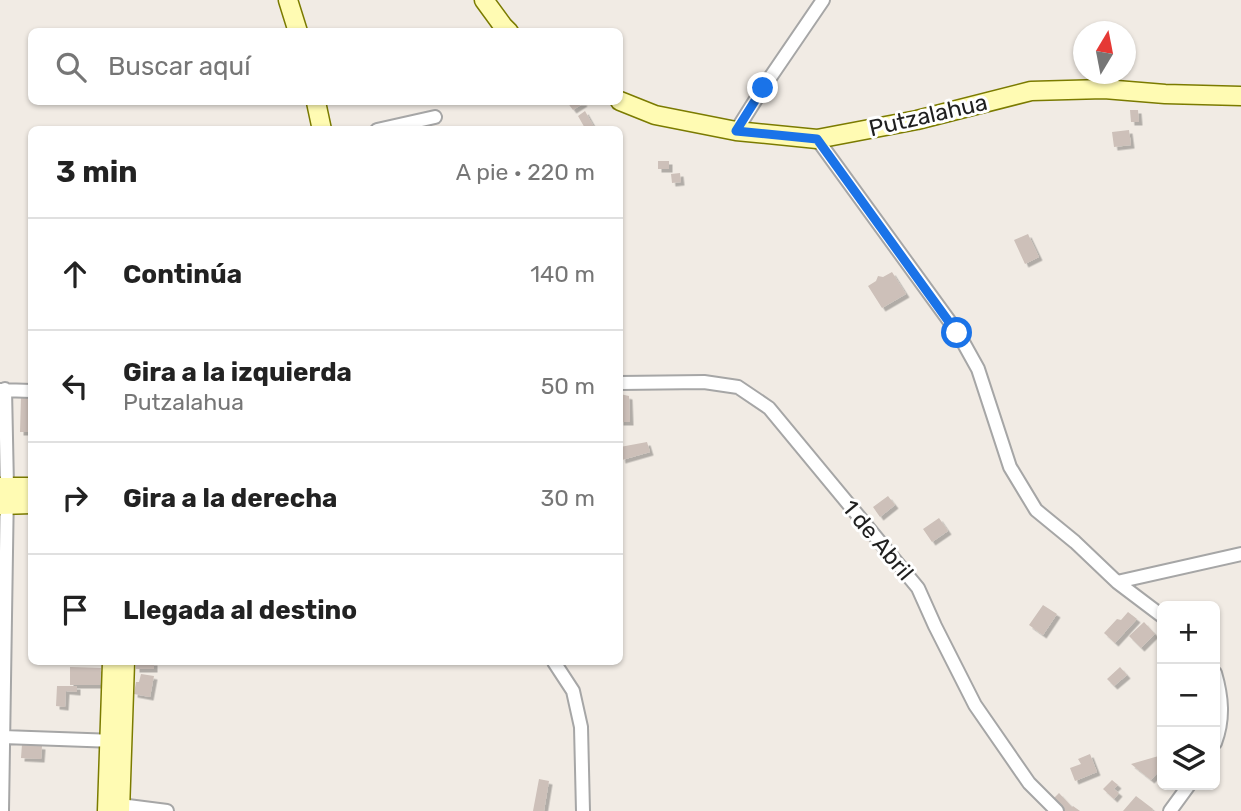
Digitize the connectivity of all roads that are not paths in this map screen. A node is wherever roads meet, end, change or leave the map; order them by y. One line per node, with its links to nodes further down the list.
1 (288, 0): 4 (street)
2 (484, 0): 5 (street)
3 (823, 0): 12 (street)
4 (297, 28)
5 (505, 28)
6 (1241, 96): 13 (street, Putzalahua)
7 (623, 102): 12 (street, Putzalahua)
8 (317, 105): 10 (street)
9 (435, 117): 11 (street)
10 (321, 126)
11 (395, 126)
12 (736, 131): 13 (street, Putzalahua)
13 (817, 139): 21 (street)
14 (623, 383): 38 (street, 1 de Abril)
15 (3, 389): 16 (street); 18 (street)
16 (28, 391)
17 (28, 487): 18 (street)
18 (3, 496): 19 (street); 22 (street)
19 (28, 503)
20 (1241, 554): 21 (street)
21 (1117, 582): 23 (street)
22 (3, 599): 27 (street)
23 (1157, 613)
24 (112, 665): 31 (street)
25 (125, 665): 31 (street)
26 (556, 665): 37 (street)
27 (2, 681): 30 (street)
28 (1220, 689): 29 (street)
29 (1220, 726)
30 (3, 737): 31 (street); 32 (street)
31 (116, 741): 34 (street)
32 (1, 775): 35 (street)
33 (1185, 790): 39 (street)
34 (116, 809): 36 (street)
35 (2, 811)
36 (167, 811)
37 (583, 811)
38 (1057, 811)
39 (1170, 811)

